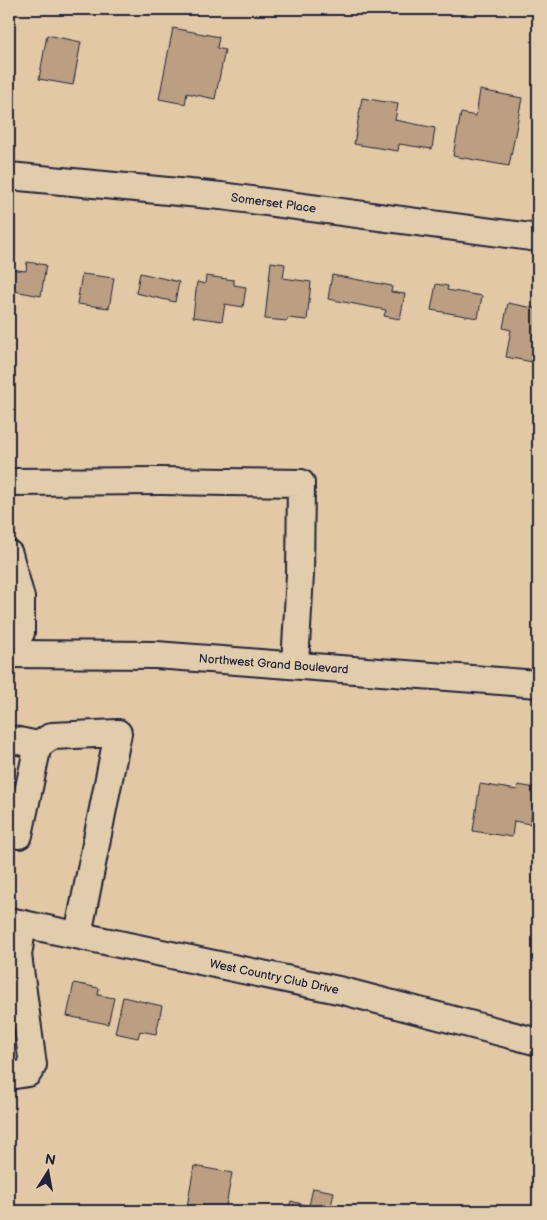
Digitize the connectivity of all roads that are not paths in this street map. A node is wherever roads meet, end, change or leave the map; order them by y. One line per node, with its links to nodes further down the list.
1 (9, 176): 2 (street, Somerset Place)
2 (538, 238)
3 (9, 482): 7 (street)
4 (9, 554): 5 (street)
5 (9, 648)
6 (9, 654): 7 (street, Northwest Grand Boulevard)
7 (295, 664): 8 (street, Northwest Grand Boulevard)
8 (538, 684)
9 (9, 739): 10 (street)
10 (38, 745): 11 (street); 13 (street)
11 (9, 834)
12 (16, 922): 13 (street, West Country Club Drive); 15 (street)
13 (78, 935): 14 (street, West Country Club Drive)
14 (538, 1042)
15 (9, 1076)

